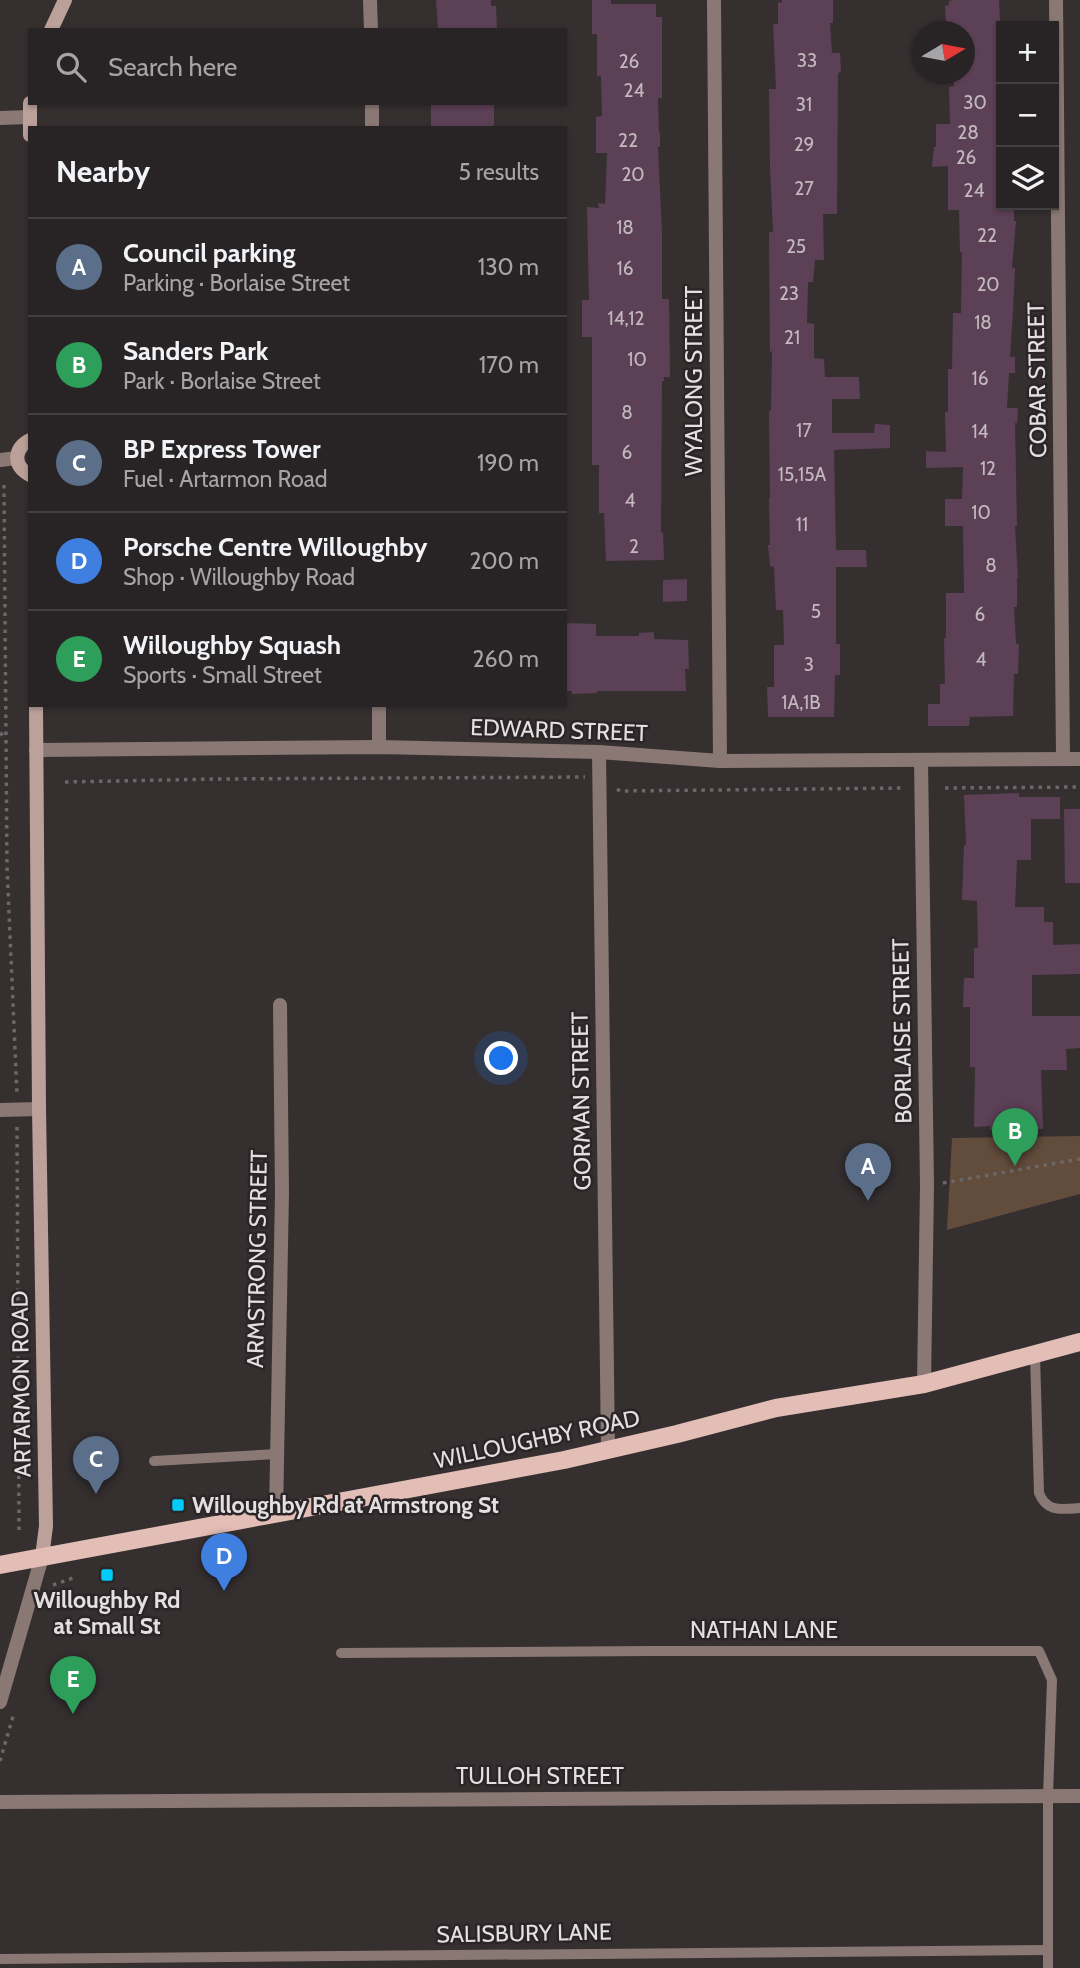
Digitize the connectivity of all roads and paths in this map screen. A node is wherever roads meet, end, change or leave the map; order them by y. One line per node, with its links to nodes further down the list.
1 (65, 0): 5 (street)
2 (370, 0): 6 (street)
3 (714, 0): 25 (street, WYALONG STREET)
4 (1056, 0): 23 (street, COBAR STREET)
5 (52, 28)
6 (371, 28)
7 (372, 105): 10 (street)
8 (30, 110): 9 (street)
9 (0, 118)
10 (372, 126)
11 (28, 441): 12 (street)
12 (17, 458): 13 (street); 14 (street)
13 (0, 460)
14 (28, 474)
15 (4, 485): 18 (path, ARTARMON ROAD)
16 (36, 707): 21 (street, ARTARMON ROAD)
17 (379, 707): 20 (street)
18 (6, 731): 19 (path); 34 (path, ARTARMON ROAD)
19 (0, 735)
20 (379, 747): 21 (street, EDWARD STREET); 22 (street, EDWARD STREET)
21 (36, 750): 35 (street, ARTARMON ROAD)
22 (599, 752): 25 (street, EDWARD STREET); 27 (street, GORMAN STREET)
23 (1063, 759): 24 (street, EDWARD STREET); 26 (street, EDWARD STREET)
24 (1080, 759)
25 (720, 761): 26 (street, EDWARD STREET)
26 (921, 761): 37 (street, BORLAISE STREET)
27 (600, 778): 28 (path); 30 (path); 41 (street, GORMAN STREET)
28 (65, 782)
29 (1080, 787): 31 (path)
30 (905, 788)
31 (945, 788)
32 (279, 1005): 42 (street, ARMSTRONG STREET)
33 (0, 1110): 34 (street)
34 (17, 1110): 35 (street); 46 (path, ARTARMON ROAD)
35 (39, 1110): 47 (street, ARTARMON ROAD)
36 (1080, 1158): 37 (path)
37 (927, 1186): 40 (street, BORLAISE STREET)
38 (1080, 1342): 39 (main road, WILLOUGHBY ROAD)
39 (1035, 1355): 40 (main road, WILLOUGHBY ROAD); 44 (lane)
40 (924, 1384): 41 (main road, WILLOUGHBY ROAD)
41 (608, 1450): 45 (main road, WILLOUGHBY ROAD)
42 (277, 1454): 43 (lane); 45 (street, ARMSTRONG STREET)
43 (154, 1461)
44 (1080, 1508)
45 (276, 1514): 47 (main road, WILLOUGHBY ROAD)
46 (19, 1531)
47 (41, 1557): 48 (main road, WILLOUGHBY ROAD); 52 (street)
48 (0, 1565)
49 (73, 1578): 50 (path)
50 (53, 1584)
51 (341, 1653): 53 (lane, NATHAN LANE)
52 (0, 1702)
53 (1048, 1796): 54 (street, TULLOH STREET); 55 (street, TULLOH STREET); 56 (lane)
54 (1080, 1796)
55 (0, 1802)
56 (1048, 1950): 57 (lane, SALISBURY LANE); 58 (lane)
57 (0, 1959)
58 (1048, 1968)

